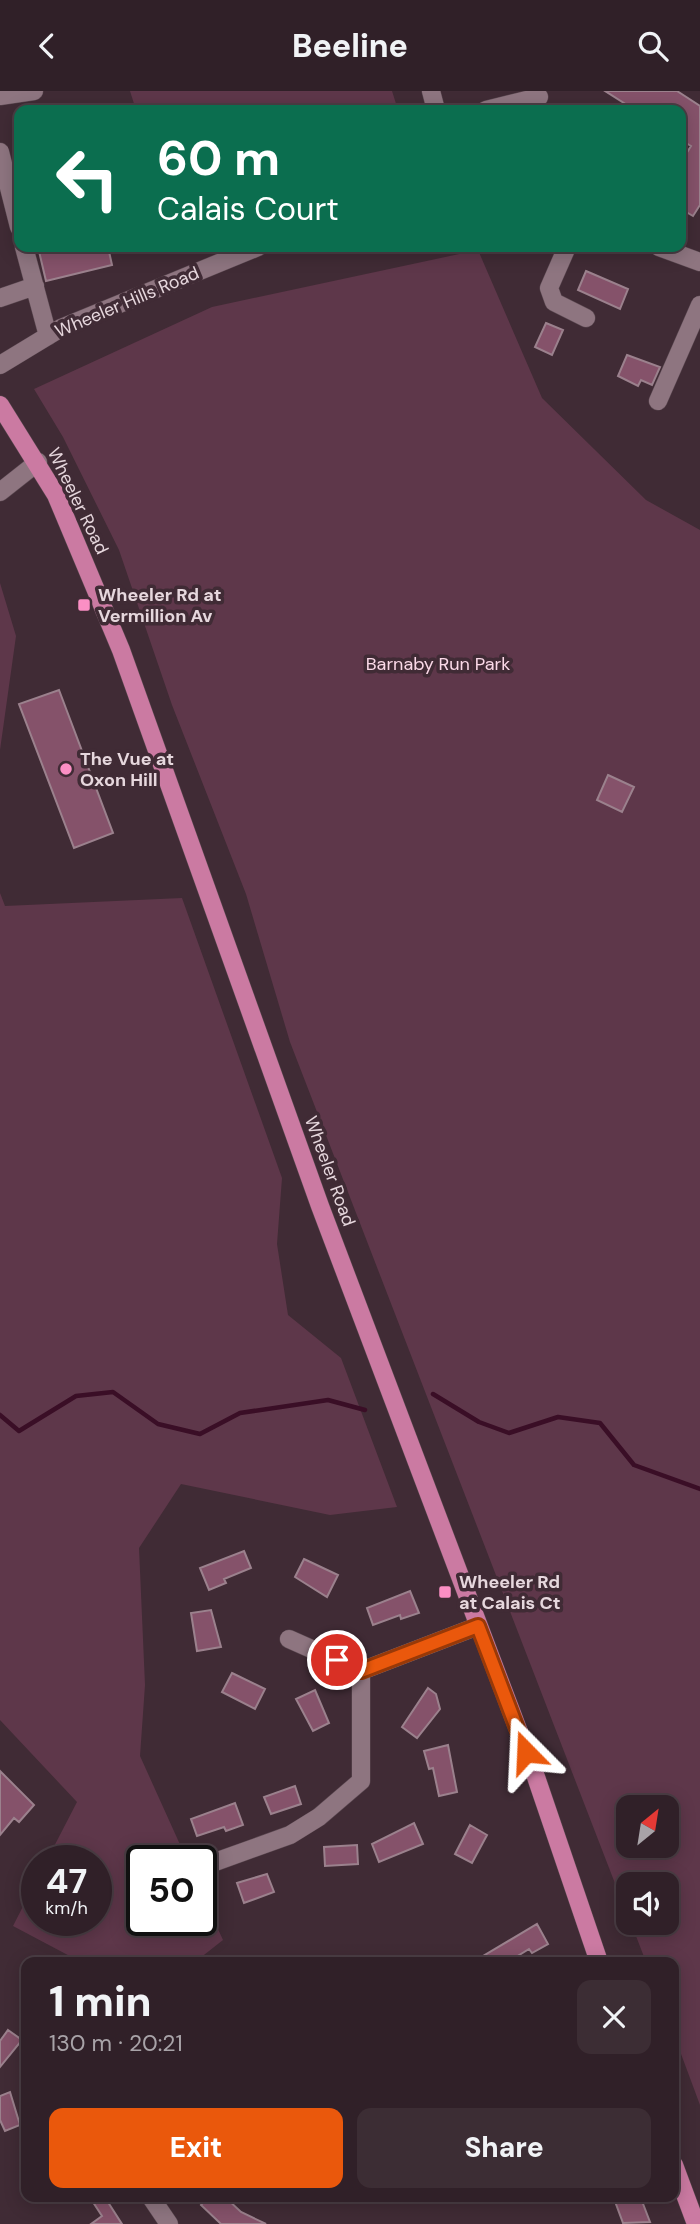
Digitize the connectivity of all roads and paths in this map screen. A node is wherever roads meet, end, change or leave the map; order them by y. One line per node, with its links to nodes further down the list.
1 (34, 91): 2 (street)
2 (0, 96)
3 (540, 99): 4 (street)
4 (511, 105)
5 (0, 152): 6 (street)
6 (14, 207)
7 (25, 252): 12 (street)
8 (246, 252): 16 (street, Wheeler Hills Road)
9 (566, 252): 15 (street)
10 (673, 252): 11 (street)
11 (700, 262)
12 (35, 286): 13 (street); 16 (street)
13 (0, 298)
14 (700, 305): 18 (street)
15 (586, 318)
16 (48, 336): 17 (street, Wheeler Hills Road)
17 (0, 365)
18 (658, 401)
19 (0, 405): 20 (main road, Wheeler Road)
20 (7, 426): 21 (main road, Wheeler Road)
21 (38, 462): 22 (street); 23 (main road, Wheeler Road)
22 (0, 492)
23 (478, 1626): 25 (street); 27 (main road, Wheeler Road)
24 (289, 1639): 25 (street)
25 (361, 1671): 26 (street)
26 (217, 1861)
27 (597, 1957)
28 (679, 2178): 31 (main road)
29 (154, 2202): 30 (street)
30 (170, 2224)
31 (696, 2224)

